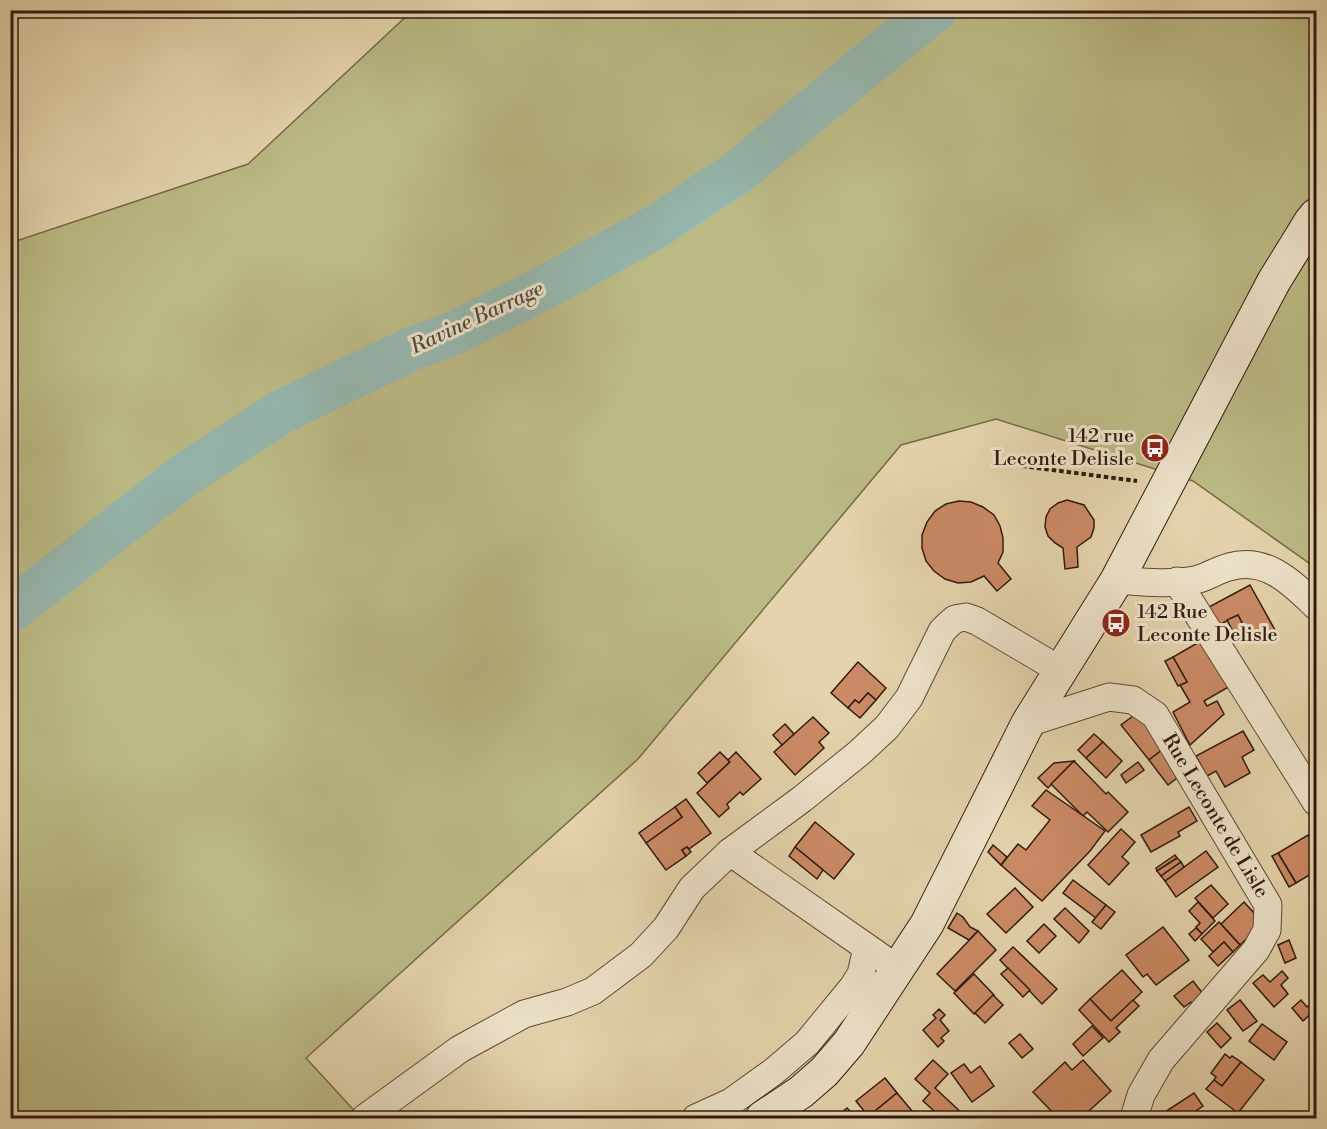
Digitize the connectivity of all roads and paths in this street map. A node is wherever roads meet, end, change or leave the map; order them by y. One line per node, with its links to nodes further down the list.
1 (1317, 216): 3 (main road)
2 (1022, 466): 3 (path)
3 (1166, 485): 4 (main road)
4 (1117, 580): 5 (street); 7 (main road)
5 (1177, 581): 6 (street); 9 (street)
6 (1317, 606)
7 (1060, 670): 8 (main road); 10 (street)
8 (1028, 723): 12 (main road); 16 (street, Rue Leconte de Lisle)
9 (1317, 802)
10 (730, 852): 11 (street); 13 (street)
11 (867, 948): 12 (street); 14 (street)
12 (898, 969): 15 (main road)
13 (365, 1119)
14 (696, 1119)
15 (762, 1119)
16 (1134, 1119)

